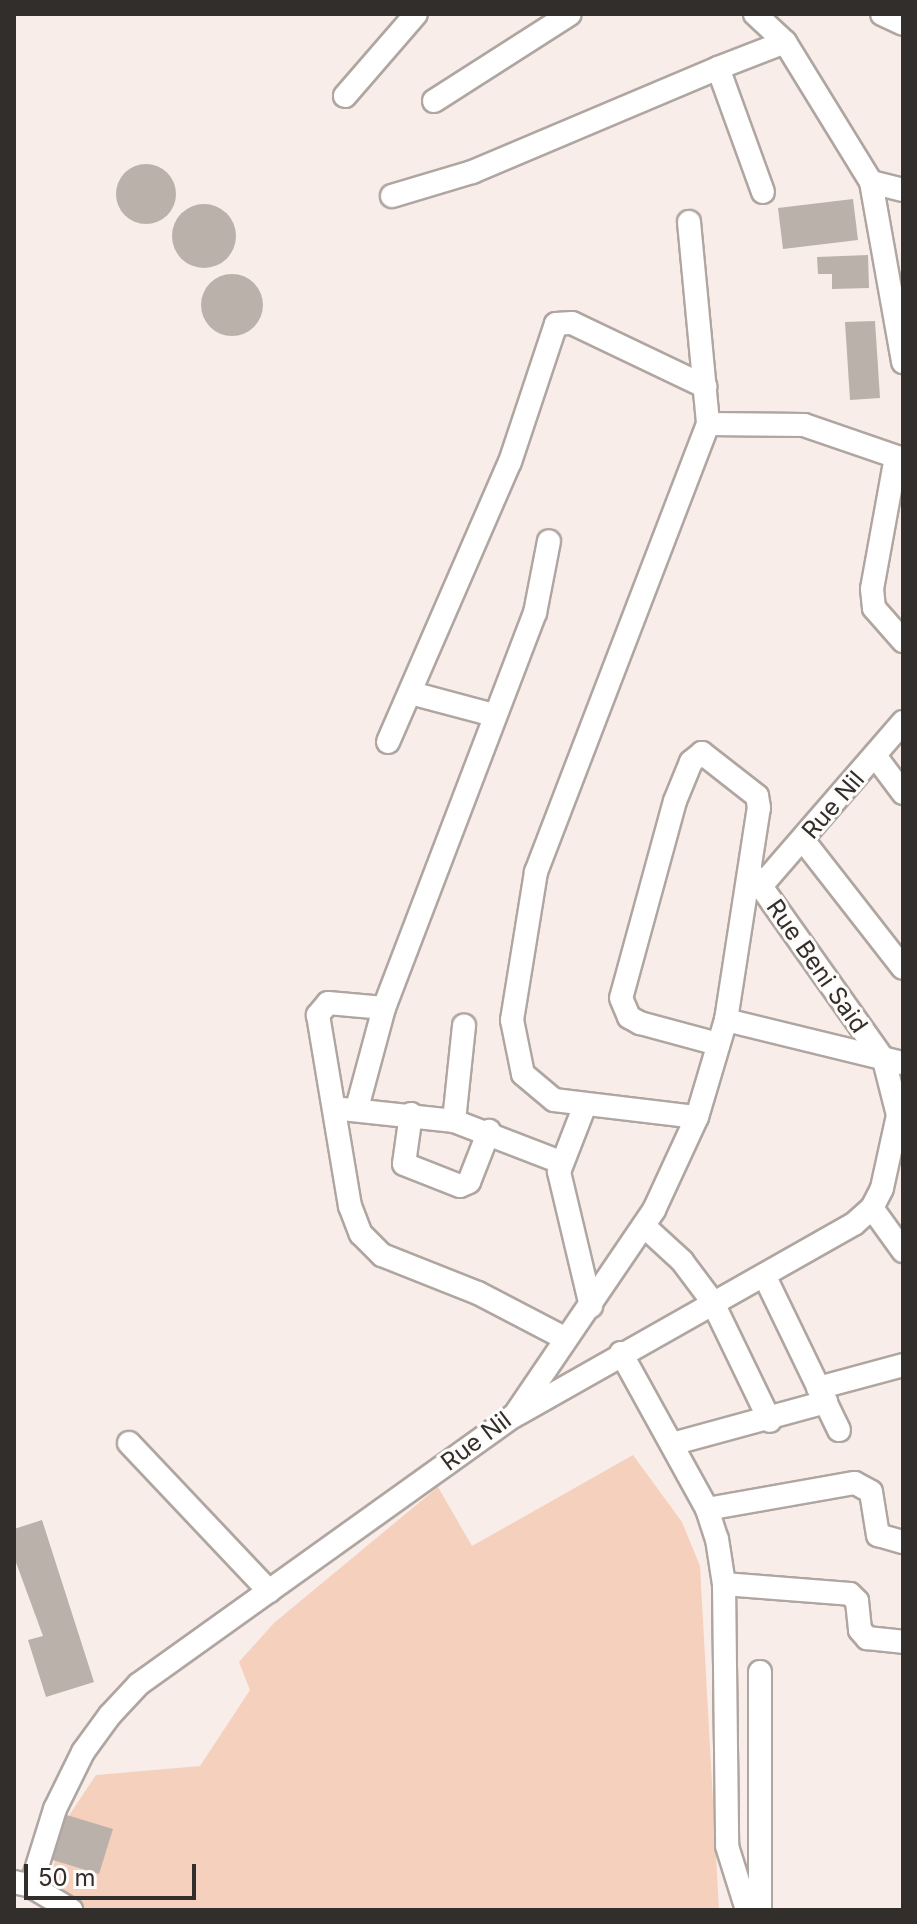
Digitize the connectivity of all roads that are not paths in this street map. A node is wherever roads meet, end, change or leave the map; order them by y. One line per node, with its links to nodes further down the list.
1 (416, 14): 8 (street)
2 (570, 14): 9 (street)
3 (755, 14): 6 (street)
4 (882, 14): 5 (street)
5 (903, 24)
6 (785, 42): 7 (street); 10 (street)
7 (718, 68): 12 (street); 13 (street)
8 (345, 96)
9 (434, 101)
10 (871, 182): 11 (street); 15 (street)
11 (903, 190)
12 (763, 192)
13 (392, 196)
14 (689, 222): 16 (street)
15 (903, 362)
16 (706, 387): 17 (street); 21 (street)
17 (708, 424): 18 (street); 35 (street)
18 (900, 458): 20 (street)
19 (549, 541): 22 (street)
20 (903, 641)
21 (411, 693): 22 (street); 24 (street)
22 (493, 715): 30 (street)
23 (903, 722): 25 (street, Rue Nil)
24 (388, 742)
25 (876, 757): 26 (street); 27 (street, Rue Nil)
26 (903, 793)
27 (803, 840): 28 (street, Rue Nil); 29 (street)
28 (756, 879): 31 (street, Rue Nil); 33 (street); 34 (street, Rue Beni Said)
29 (903, 968)
30 (384, 1008): 36 (street); 37 (street)
31 (726, 1020): 33 (street, Rue Nil); 34 (street)
32 (464, 1026): 40 (street)
33 (718, 1044): 39 (street, Rue Nil)
34 (893, 1062): 43 (street, Rue Beni Said)
35 (585, 1105): 39 (street); 42 (street)
36 (357, 1108): 37 (street); 38 (street)
37 (332, 1110): 49 (street)
38 (411, 1114): 40 (street); 41 (street)
39 (697, 1117): 44 (street, Rue Nil)
40 (454, 1121): 41 (street)
41 (489, 1131): 42 (street)
42 (560, 1162): 48 (street)
43 (872, 1208): 45 (street); 46 (street)
44 (644, 1226): 47 (street); 48 (street, Rue Nil)
45 (903, 1251)
46 (765, 1277): 47 (street); 52 (street)
47 (712, 1301): 50 (street); 54 (street)
48 (591, 1306): 49 (street, Rue Nil)
49 (566, 1339): 53 (street, Rue Nil)
50 (621, 1353): 53 (street); 57 (street)
51 (903, 1365): 52 (street)
52 (822, 1395): 54 (street); 55 (street)
53 (514, 1416): 61 (street, Rue Nil)
54 (770, 1421): 57 (street)
55 (839, 1430)
56 (129, 1443): 61 (street)
57 (672, 1444): 58 (street)
58 (707, 1509): 59 (street); 60 (street)
59 (903, 1542)
60 (724, 1584): 62 (street); 66 (street)
61 (269, 1591): 64 (street, Rue Nil)
62 (903, 1642)
63 (760, 1672): 67 (street)
64 (22, 1884): 65 (street)
65 (71, 1910)
66 (747, 1910)
67 (760, 1910)

